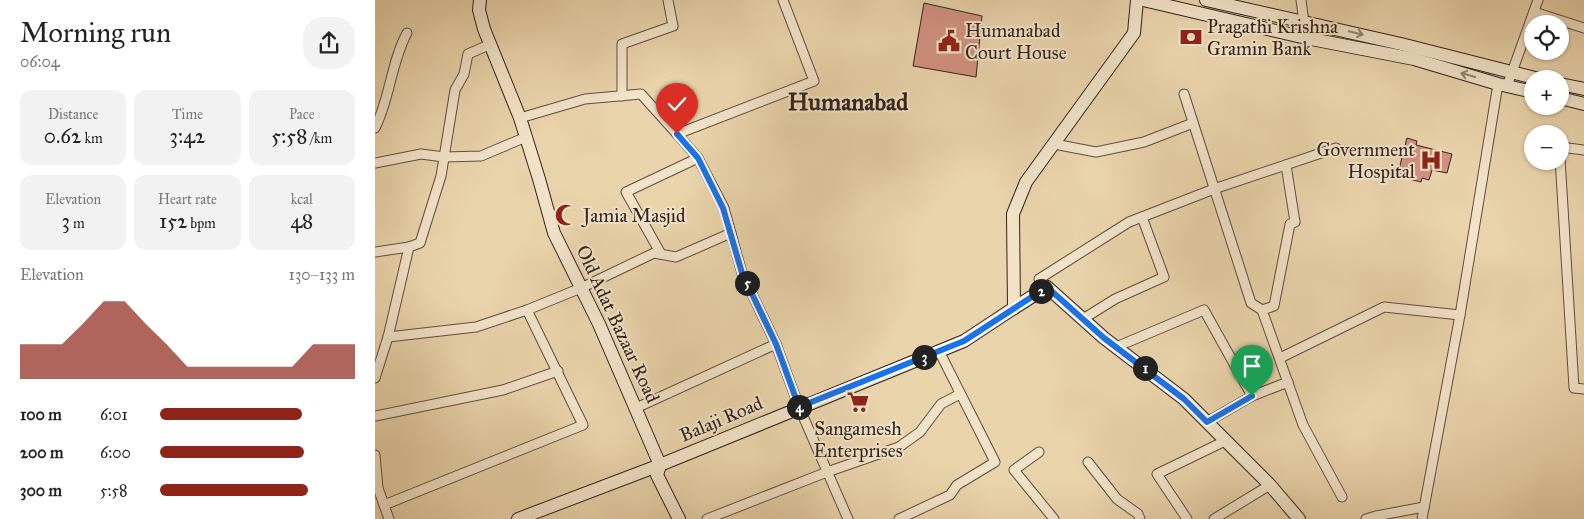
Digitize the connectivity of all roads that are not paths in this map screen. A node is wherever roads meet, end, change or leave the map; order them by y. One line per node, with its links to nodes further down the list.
1 (480, 0): 14 (street, Old Adat Bazaar Road)
2 (669, 0): 22 (street)
3 (783, 0): 28 (street)
4 (1137, 0): 30 (street)
5 (1143, 0): 13 (street)
6 (1206, 0): 10 (street)
7 (1301, 0): 10 (street)
8 (1538, 0): 9 (street)
9 (1534, 12): 11 (street); 15 (street)
10 (1304, 21): 13 (street); 15 (street, one-way to 15)
11 (1584, 28)
12 (407, 33): 27 (street)
13 (1306, 38): 17 (street, one-way to 13)
14 (491, 44): 25 (street, Old Adat Bazaar Road); 34 (street)
15 (1512, 73): 16 (street); 17 (street)
16 (1524, 76)
17 (1503, 85): 20 (street); 50 (street)
18 (1569, 86): 19 (street)
19 (1584, 89)
20 (1524, 90)
21 (1183, 94): 26 (street)
22 (622, 96): 25 (street); 28 (street)
23 (1569, 100): 24 (street)
24 (1584, 104)
25 (520, 118): 29 (street, Old Adat Bazaar Road)
26 (1193, 123): 30 (street); 39 (street)
27 (375, 128)
28 (677, 134): 35 (street)
29 (526, 138): 34 (street); 46 (street, Old Adat Bazaar Road)
30 (1054, 144): 47 (street)
31 (1336, 148): 37 (street)
32 (1569, 148): 33 (street)
33 (1584, 150)
34 (444, 157): 36 (street); 42 (street)
35 (698, 158): 41 (street); 44 (street)
36 (375, 163)
37 (1286, 165): 39 (street); 49 (street)
38 (1561, 170): 60 (street)
39 (1214, 189): 40 (street); 49 (street)
40 (1142, 217): 45 (street); 51 (street)
41 (731, 233): 44 (street); 53 (street)
42 (409, 247): 43 (street); 52 (street)
43 (375, 252)
44 (661, 254): 46 (street)
45 (1047, 287): 47 (street, Balaji Road); 51 (street)
46 (581, 288): 48 (street); 64 (street, Old Adat Bazaar Road)
47 (1013, 308): 55 (street, Balaji Road)
48 (527, 310): 52 (street); 57 (street)
49 (1262, 310): 56 (street)
50 (1460, 315): 56 (street); 76 (street)
51 (1083, 319): 54 (street)
52 (388, 336): 58 (street)
53 (776, 344): 63 (street); 64 (street)
54 (1116, 347): 62 (street); 66 (street)
55 (939, 351): 61 (street); 63 (street, Balaji Road)
56 (1280, 358): 59 (street)
57 (558, 372): 65 (street); 75 (street)
58 (375, 378)
59 (1288, 382): 62 (street); 74 (street)
60 (1584, 389)
61 (960, 394): 72 (street); 83 (street)
62 (1252, 396): 66 (street)
63 (799, 407): 71 (street, Balaji Road); 72 (street)
64 (636, 408): 71 (street, Old Adat Bazaar Road)
65 (375, 416)
66 (1207, 422): 67 (street)
67 (1225, 440): 73 (street); 85 (street)
68 (1039, 452): 78 (street)
69 (375, 455): 75 (street)
70 (1088, 462): 84 (street)
71 (661, 465): 79 (street, Balaji Road); 80 (street, Old Adat Bazaar Road)
72 (827, 472): 81 (street); 82 (street)
73 (1270, 485): 86 (street); 87 (street)
74 (1342, 497)
75 (384, 506): 77 (street)
76 (1424, 507): 88 (street); 89 (street)
77 (386, 518)
78 (1050, 518)
79 (518, 519)
80 (679, 519)
81 (707, 519)
82 (848, 519)
83 (899, 519)
84 (1140, 519)
85 (1187, 519)
86 (1214, 519)
87 (1299, 519)
88 (1366, 519)
89 (1422, 519)

